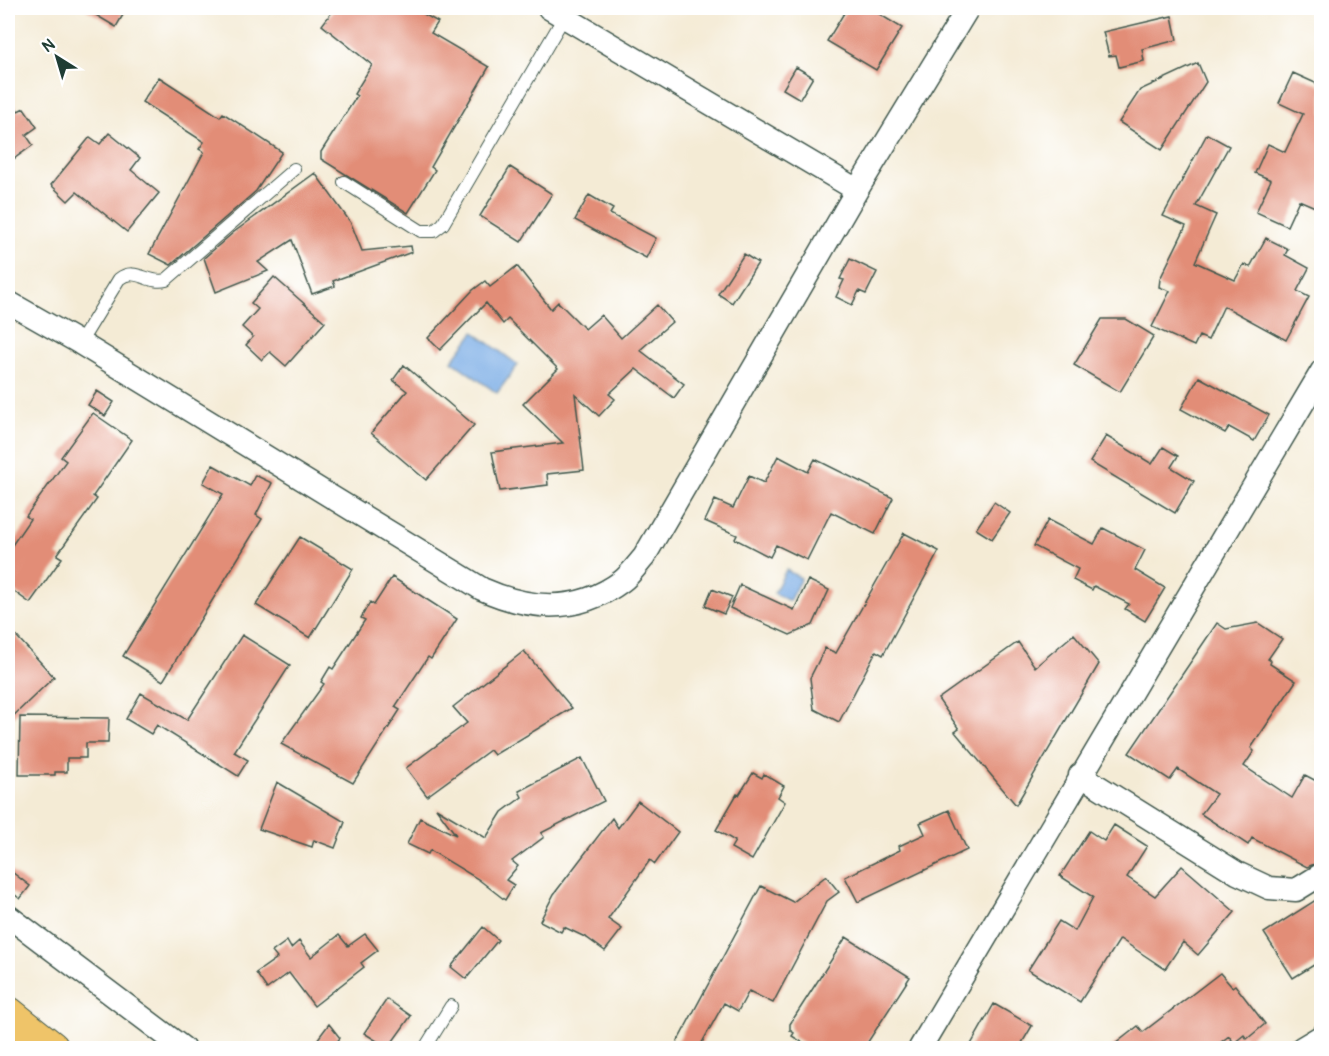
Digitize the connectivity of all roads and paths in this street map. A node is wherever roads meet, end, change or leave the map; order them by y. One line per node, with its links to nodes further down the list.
1 (968, 8): 5 (street)
2 (556, 12): 4 (lane); 5 (street)
3 (294, 169): 7 (lane)
4 (344, 182)
5 (858, 190): 7 (street)
6 (8, 302): 7 (street)
7 (80, 343)
8 (1322, 371): 9 (street)
9 (1080, 775): 10 (street); 18 (street)
10 (1322, 874)
11 (8, 916): 16 (street)
12 (451, 1006): 17 (lane)
13 (8, 1013): 15 (main road)
14 (1322, 1036): 19 (street)
15 (52, 1048)
16 (183, 1048)
17 (425, 1048)
18 (920, 1048)
19 (1302, 1048)

